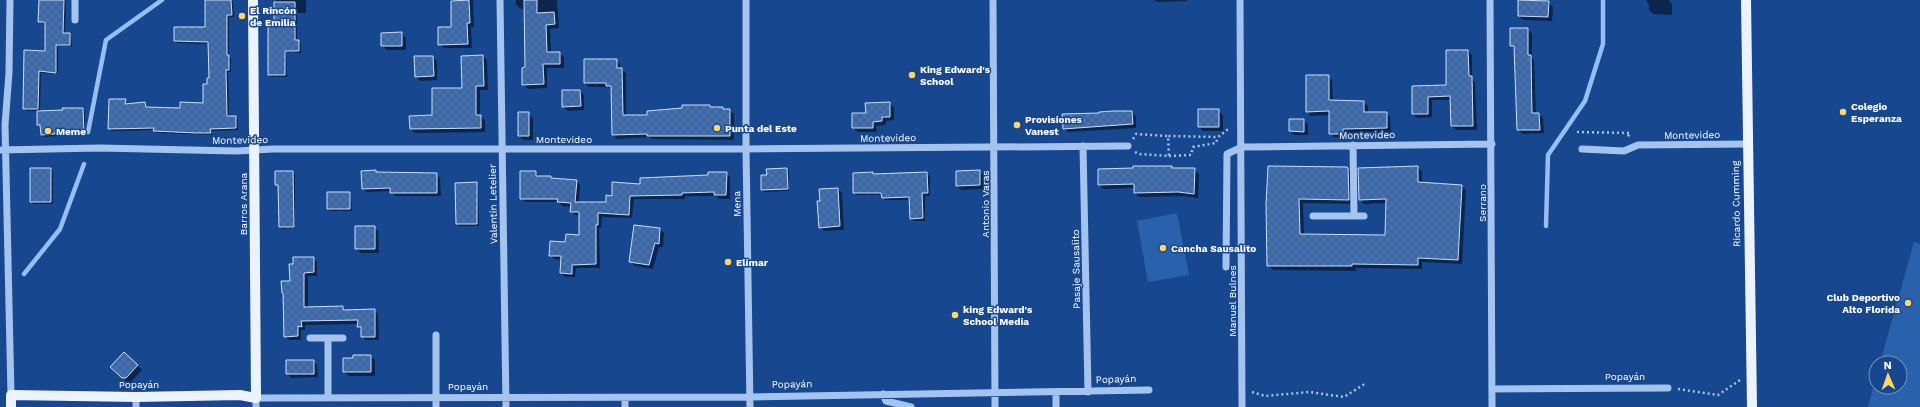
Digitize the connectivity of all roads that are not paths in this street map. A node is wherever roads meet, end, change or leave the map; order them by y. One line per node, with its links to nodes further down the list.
1 (10, 0): 21 (street)
2 (75, 0): 10 (street)
3 (252, 0): 22 (main road, Barros Arana)
4 (500, 0): 18 (street, Valentín Letelier)
5 (746, 0): 19 (street, Mena)
6 (993, 0): 13 (street, Antonio Varas)
7 (1240, 0): 17 (street, Manuel Bulnes)
8 (1490, 0): 11 (street, Serrano)
9 (1746, 0): 12 (main road, Ricardo Cumming)
10 (75, 20)
11 (1492, 144): 16 (street, Montevideo); 32 (street, Serrano)
12 (1747, 144): 20 (street, Montevideo); 56 (main road, Ricardo Cumming)
13 (995, 146): 14 (street, Montevideo); 19 (street, Montevideo); 36 (street, Antonio Varas)
14 (1083, 146): 15 (street, Montevideo); 35 (street, Pasaje Sausalito)
15 (1128, 146)
16 (1353, 146): 17 (street, Montevideo); 24 (street)
17 (1242, 147): 26 (street, Manuel Bulnes); 54 (street, Manuel Bulnes)
18 (502, 149): 19 (street, Montevideo); 22 (street, Montevideo); 42 (street, Valentín Letelier)
19 (746, 149): 39 (street, Mena)
20 (1582, 149)
21 (3, 150): 22 (street, Montevideo); 38 (street)
22 (255, 151): 45 (main road, Barros Arana)
23 (1313, 216): 24 (street)
24 (1354, 216): 25 (street)
25 (1364, 216)
26 (1226, 267)
27 (436, 335): 41 (street, Popayán)
28 (310, 338): 29 (street)
29 (328, 338): 30 (street); 40 (street)
30 (344, 338)
31 (1668, 388): 32 (street, Popayán)
32 (1492, 389): 55 (street, Serrano)
33 (1149, 390): 35 (street, Popayán)
34 (1056, 392): 35 (street, Popayán); 36 (street, Popayán); 53 (street)
35 (1088, 392)
36 (995, 393): 37 (street, Popayán); 52 (street, Antonio Varas)
37 (883, 394): 39 (street, Popayán); 51 (street)
38 (11, 395): 44 (main road, Popayán); 46 (main road)
39 (750, 397): 43 (street, Popayán); 50 (street, Mena)
40 (328, 398): 41 (street, Popayán); 45 (street, Popayán)
41 (436, 398): 42 (street, Popayán); 47 (street)
42 (506, 398): 43 (street, Popayán); 48 (street, Valentín Letelier)
43 (625, 398): 49 (street)
44 (136, 402): 45 (main road, Popayán)
45 (256, 403)
46 (11, 407)
47 (436, 407)
48 (506, 407)
49 (625, 407)
50 (750, 407)
51 (911, 407)
52 (995, 407)
53 (1056, 407)
54 (1242, 407)
55 (1492, 407)
56 (1752, 407)

